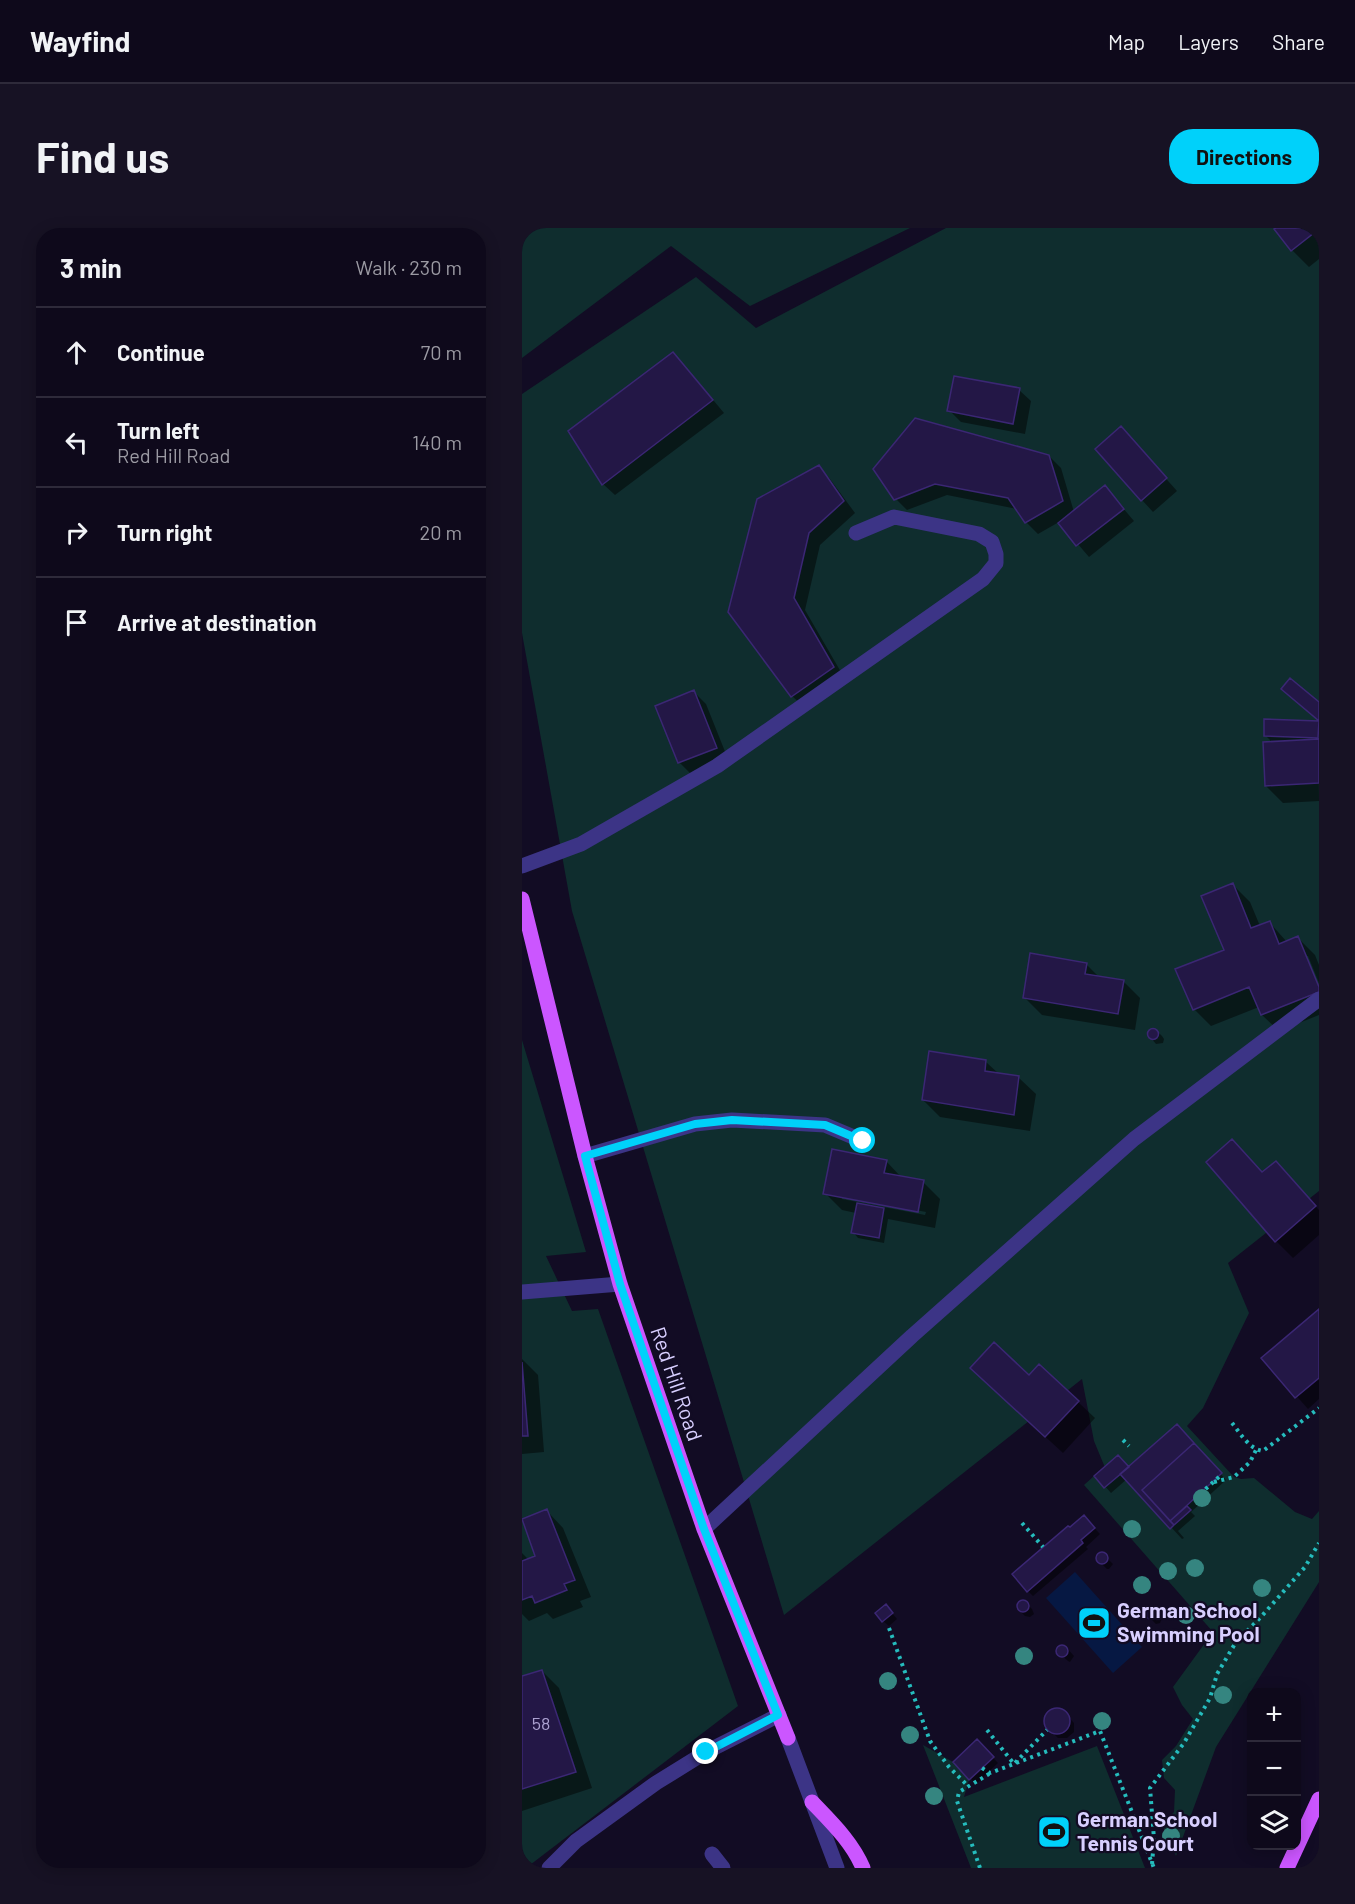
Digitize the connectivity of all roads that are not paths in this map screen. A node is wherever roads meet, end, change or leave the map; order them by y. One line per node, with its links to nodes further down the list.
1 (856, 533): 2 (street)
2 (522, 866)
3 (522, 899): 6 (main road, Red Hill Road)
4 (1319, 999): 9 (street)
5 (863, 1141): 6 (street)
6 (585, 1156): 7 (main road, Red Hill Road)
7 (620, 1284): 8 (street); 9 (main road, Red Hill Road)
8 (522, 1292)
9 (704, 1529): 10 (main road, Red Hill Road)
10 (778, 1715): 11 (main road, Red Hill Road); 15 (street)
11 (788, 1738): 13 (street, Red Hill Road)
12 (1319, 1799): 19 (main road)
13 (812, 1802): 17 (street, Red Hill Road); 18 (main road)
14 (712, 1854): 16 (street)
15 (549, 1868)
16 (723, 1868)
17 (837, 1868)
18 (863, 1868)
19 (1287, 1868)

